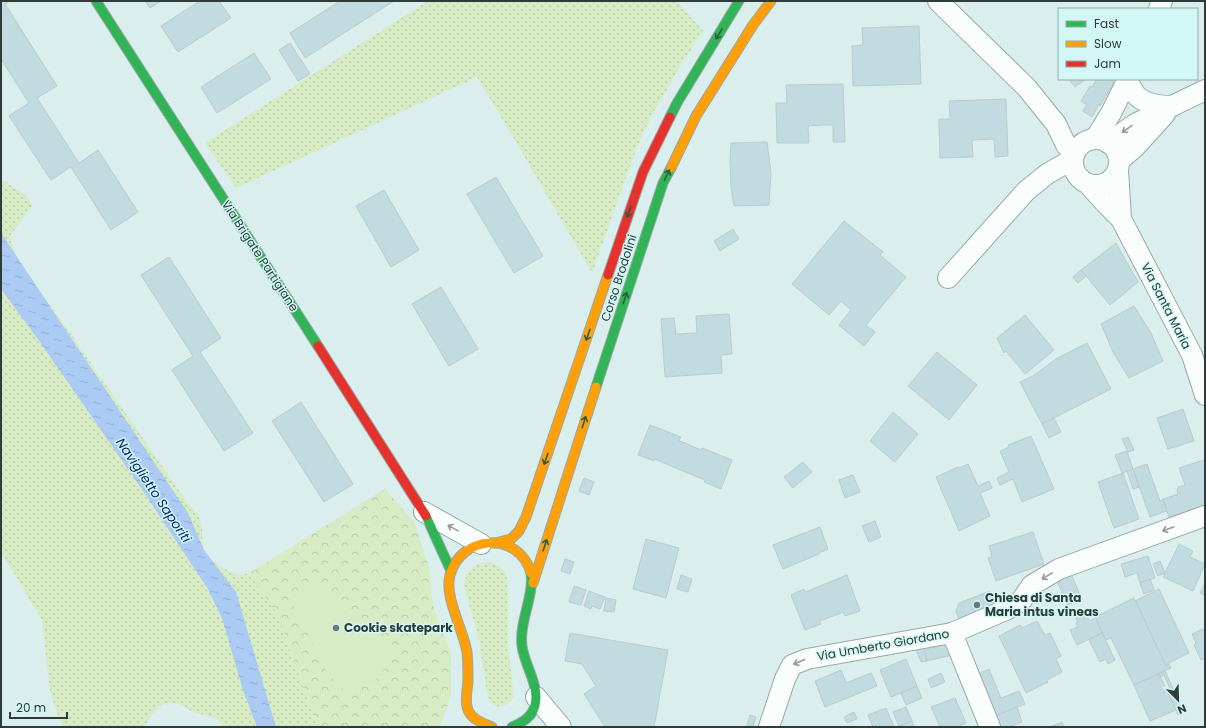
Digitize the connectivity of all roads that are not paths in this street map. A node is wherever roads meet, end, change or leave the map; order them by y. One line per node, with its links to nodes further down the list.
1 (96, 1): 15 (main road, Via Brigate Partigiane)
2 (739, 1): 17 (main road, Corso Brodolini, one-way to 17)
3 (771, 1): 19 (main road, Corso Brodolini, one-way to 3)
4 (938, 1): 8 (street)
5 (1128, 80): 7 (street); 8 (street)
6 (1205, 90): 7 (street)
7 (1173, 106): 8 (street, one-way to 8); 9 (street)
8 (1090, 146): 9 (street); 10 (street); 11 (street)
9 (1119, 166): 10 (street); 12 (street, Via Santa Maria)
10 (1084, 182): 11 (street); 12 (street, Via Santa Maria)
11 (1026, 191): 13 (street)
12 (1121, 219): 14 (street, Via Santa Maria)
13 (948, 278)
14 (1205, 395)
15 (424, 512): 17 (street, Via Brigate Partigiane, one-way to 15); 18 (main road, Via Brigate Partigiane)
16 (1205, 516): 20 (street, Via Umberto Giordano, one-way to 20)
17 (488, 543): 18 (main road, Corso Brodolini); 19 (main road, Corso Brodolini)
18 (451, 571): 22 (main road)
19 (533, 583): 21 (main road, Corso Brodolini)
20 (952, 634): 27 (street, Via Umberto Giordano, one-way to 27); 28 (street)
21 (536, 697): 24 (main road); 26 (street)
22 (468, 706): 23 (main road); 25 (main road)
23 (463, 720)
24 (524, 725)
25 (492, 727)
26 (561, 727)
27 (769, 727)
28 (990, 727)

